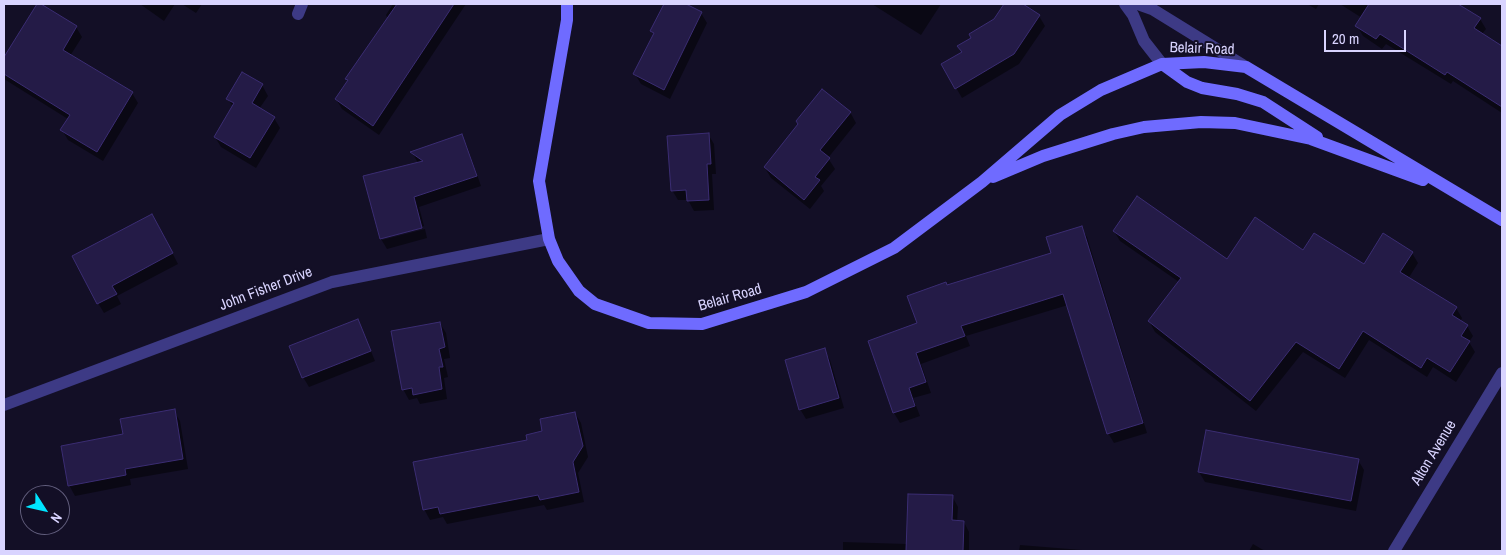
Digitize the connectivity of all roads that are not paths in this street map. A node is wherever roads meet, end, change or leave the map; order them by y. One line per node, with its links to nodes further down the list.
1 (567, 4): 10 (main road, Belair Road)
2 (1125, 4): 4 (street)
3 (1138, 4): 5 (street)
4 (1162, 64): 5 (main road, Belair Road); 6 (main road); 7 (main road, Belair Road)
5 (1246, 67): 8 (main road, Belair Road)
6 (1332, 146): 7 (main road, Belair Road); 8 (main road, Belair Road)
7 (982, 182): 10 (main road, Belair Road)
8 (1454, 192): 9 (main road, Belair Road)
9 (1502, 220)
10 (549, 239): 12 (street, John Fisher Drive)
11 (1502, 372): 13 (street, Alton Avenue)
12 (4, 405)
13 (1394, 551)

